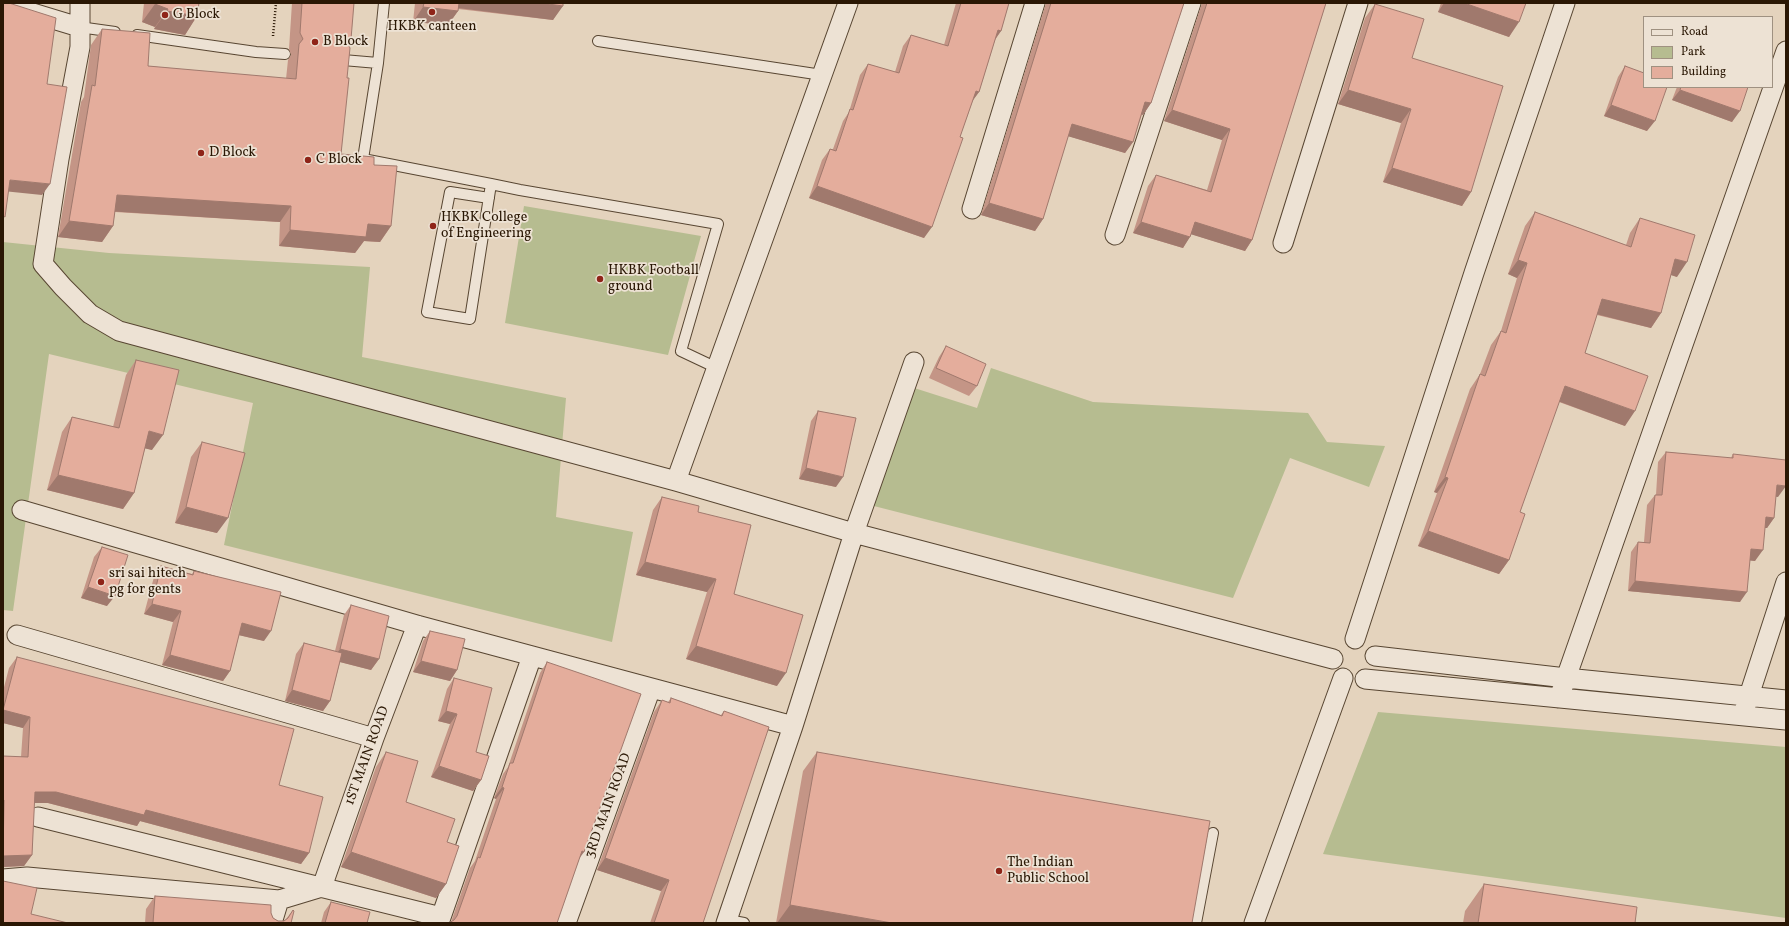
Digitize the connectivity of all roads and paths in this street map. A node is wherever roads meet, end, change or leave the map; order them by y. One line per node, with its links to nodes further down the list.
1 (80, 3): 10 (street)
2 (276, 3): 13 (path)
3 (384, 3): 16 (lane)
4 (848, 3): 17 (street)
5 (1035, 3): 20 (street)
6 (1191, 3): 21 (street)
7 (1358, 3): 22 (street)
8 (1565, 3): 31 (street)
9 (3, 4): 10 (street)
10 (79, 28): 13 (lane); 25 (street)
11 (598, 41): 17 (lane)
12 (1786, 51): 36 (street)
13 (256, 52): 14 (lane)
14 (285, 54)
15 (343, 60): 16 (lane)
16 (378, 63): 18 (lane)
17 (822, 75): 24 (street)
18 (491, 184): 19 (lane); 24 (lane)
19 (489, 198): 19 (lane)
20 (972, 209)
21 (1115, 235)
22 (1283, 243)
23 (914, 362): 27 (street)
24 (717, 368): 25 (street)
25 (676, 481): 27 (street)
26 (22, 510): 29 (street)
27 (854, 533): 34 (street); 44 (street)
28 (1786, 582): 39 (street)
29 (417, 625): 32 (street); 45 (street, 1ST MAIN ROAD)
30 (17, 635): 45 (street)
31 (1355, 639): 33 (street); 34 (street)
32 (532, 656): 38 (street); 51 (street)
33 (1375, 656): 36 (street); 37 (street)
34 (1333, 659): 35 (street)
35 (1343, 678): 37 (street); 56 (street)
36 (1566, 678): 39 (street); 40 (street)
37 (1365, 679): 40 (street)
38 (652, 688): 44 (street); 54 (street, 3RD MAIN ROAD)
39 (1749, 696): 41 (street); 42 (street)
40 (1559, 698): 42 (street)
41 (1786, 700)
42 (1743, 716): 43 (street)
43 (1786, 720)
44 (792, 726): 52 (street)
45 (374, 738): 49 (street, 1ST MAIN ROAD)
46 (38, 817): 49 (street)
47 (1213, 833): 55 (lane)
48 (3, 879): 50 (street)
49 (322, 887): 50 (street); 51 (street)
50 (279, 900): 53 (street)
51 (440, 920)
52 (733, 922)
53 (272, 923)
54 (566, 923)
55 (1196, 923)
56 (1254, 923)

